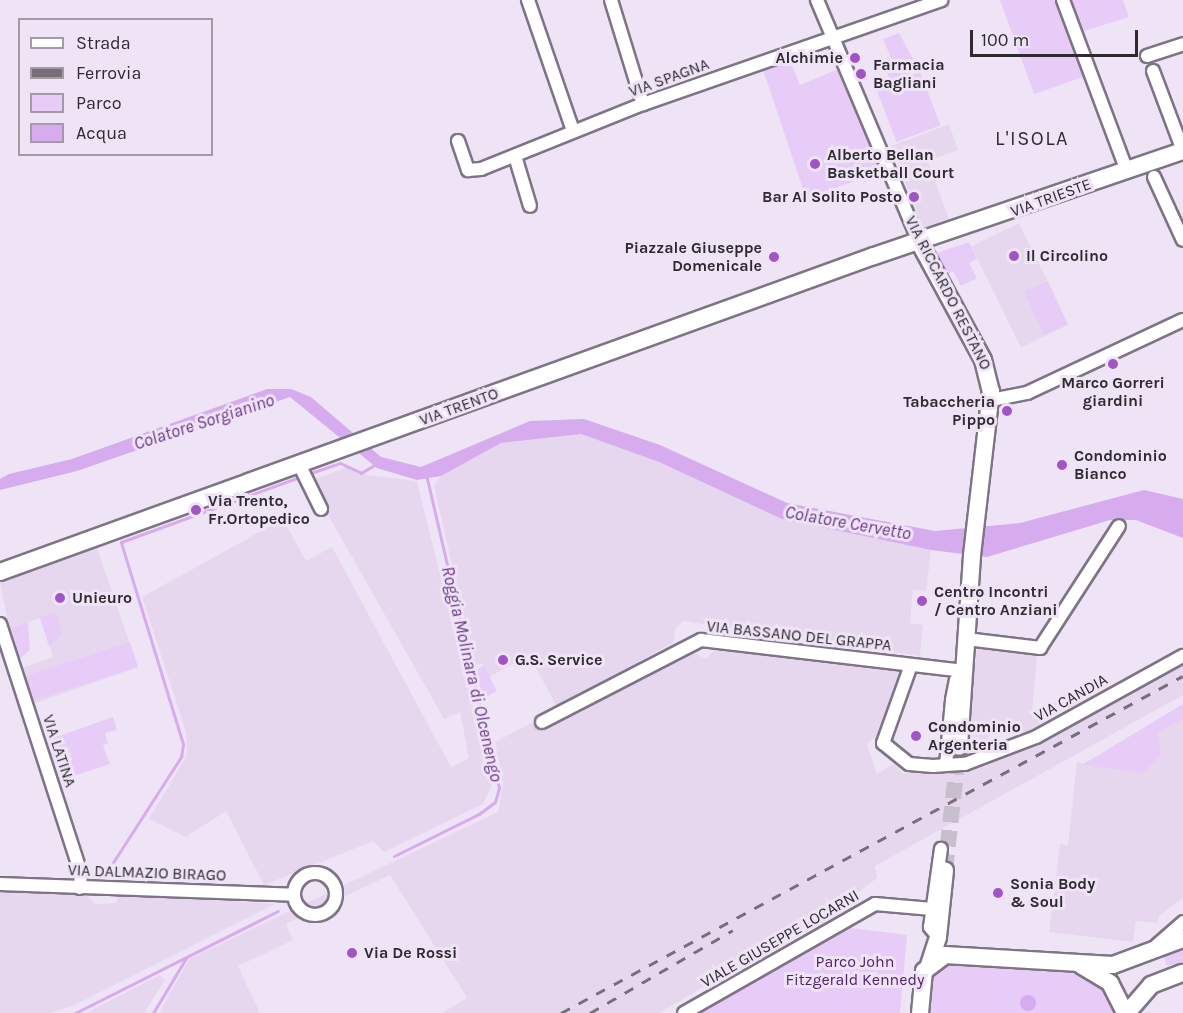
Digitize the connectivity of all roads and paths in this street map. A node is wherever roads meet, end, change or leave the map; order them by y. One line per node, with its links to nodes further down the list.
1 (528, 0): 11 (street)
2 (611, 0): 10 (street)
3 (817, 0): 6 (street, VIA RICCARDO RESTANO)
4 (941, 0): 6 (street, VIA SPAGNA)
5 (1063, 0): 15 (street)
6 (835, 36): 10 (street, VIA SPAGNA); 19 (street, VIA RICCARDO RESTANO)
7 (1183, 44): 8 (street)
8 (1147, 56)
9 (1153, 71): 13 (street)
10 (643, 104): 11 (street, VIA SPAGNA)
11 (573, 131): 14 (street, VIA SPAGNA)
12 (458, 141): 14 (street, VIA SPAGNA)
13 (1183, 151): 15 (street, VIA TRIESTE)
14 (515, 156): 17 (street)
15 (1126, 171): 19 (street, VIA TRIESTE)
16 (1154, 177): 18 (street)
17 (530, 206)
18 (1183, 240)
19 (919, 242): 21 (street, VIA RICCARDO RESTANO); 22 (street, VIA TRENTO)
20 (1183, 320): 21 (street)
21 (991, 400): 27 (street, VIA RICCARDO RESTANO)
22 (303, 473): 23 (street); 25 (street, VIA TRENTO)
23 (321, 509)
24 (1119, 526): 27 (street)
25 (0, 572)
26 (0, 624): 37 (street, VIA LATINA)
27 (966, 639): 30 (street, VIA RICCARDO RESTANO)
28 (1183, 656): 33 (street, VIA CANDIA)
29 (911, 665): 30 (street, VIA BASSANO DEL GRAPPA); 31 (street, VIA BASSANO DEL GRAPPA); 33 (street, VIA CANDIA)
30 (964, 673): 32 (street, VIA RICCARDO RESTANO); 33 (street, VIA RICCARDO RESTANO)
31 (542, 722)
32 (958, 747)
33 (946, 765)
34 (941, 849): 39 (street)
35 (945, 870): 41 (street)
36 (0, 884): 37 (street, VIA DALMAZIO BIRAGO)
37 (80, 888): 38 (street, VIA DALMAZIO BIRAGO)
38 (294, 895)
39 (932, 909): 41 (street); 48 (street, VIALE GIUSEPPE LOCARNI)
40 (1183, 922): 43 (street)
41 (938, 937): 44 (street); 45 (street)
42 (1183, 939): 43 (street)
43 (1151, 951): 46 (street)
44 (956, 952): 45 (street); 46 (street)
45 (928, 965): 49 (street)
46 (1082, 966): 50 (street)
47 (1183, 973): 50 (street)
48 (684, 1013)
49 (920, 1013)
50 (1126, 1013)

